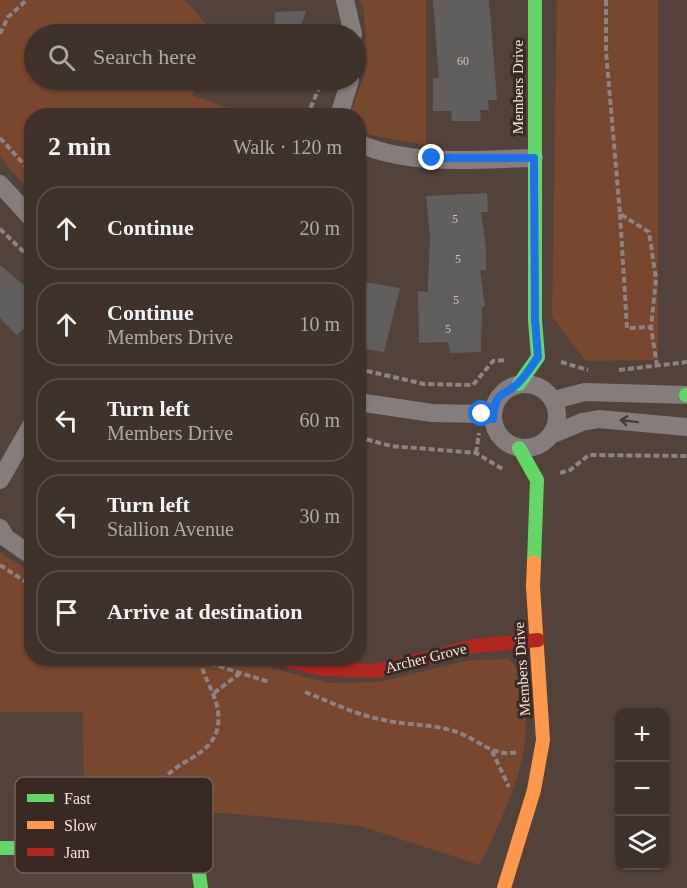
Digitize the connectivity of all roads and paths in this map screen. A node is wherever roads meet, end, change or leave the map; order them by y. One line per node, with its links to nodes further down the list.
1 (27, 0): 6 (path)
2 (345, 0): 5 (street)
3 (535, 0): 11 (street, Members Drive)
4 (606, 0): 15 (path)
5 (351, 24)
6 (0, 34)
7 (347, 90): 8 (street)
8 (341, 108)
9 (0, 138): 12 (path)
10 (366, 145): 11 (street)
11 (534, 158): 20 (street, Members Drive)
12 (24, 164)
13 (0, 184): 14 (street)
14 (24, 210)
15 (620, 213): 18 (path); 18 (path)
16 (0, 229): 17 (path)
17 (24, 252)
18 (651, 327): 19 (path)
19 (657, 366)
20 (519, 384): 22 (street); 24 (street)
21 (687, 395): 22 (street)
22 (554, 400): 26 (street)
23 (366, 403): 24 (street)
24 (493, 419): 28 (street)
25 (687, 427): 26 (street, one-way to 26)
26 (552, 435): 28 (street)
27 (24, 438): 29 (street)
28 (519, 448): 34 (street, Members Drive)
29 (0, 480)
30 (0, 528): 31 (street)
31 (24, 550)
32 (0, 565): 33 (path)
33 (24, 581)
34 (538, 640): 37 (street, Archer Grove); 46 (street, Members Drive)
35 (201, 666): 41 (path)
36 (217, 666): 38 (path)
37 (311, 666)
38 (239, 675): 39 (path); 41 (path)
39 (271, 683)
40 (304, 691): 42 (path)
41 (214, 693): 43 (path)
42 (524, 751)
43 (167, 777)
44 (199, 873): 45 (street)
45 (201, 888)
46 (504, 888)

